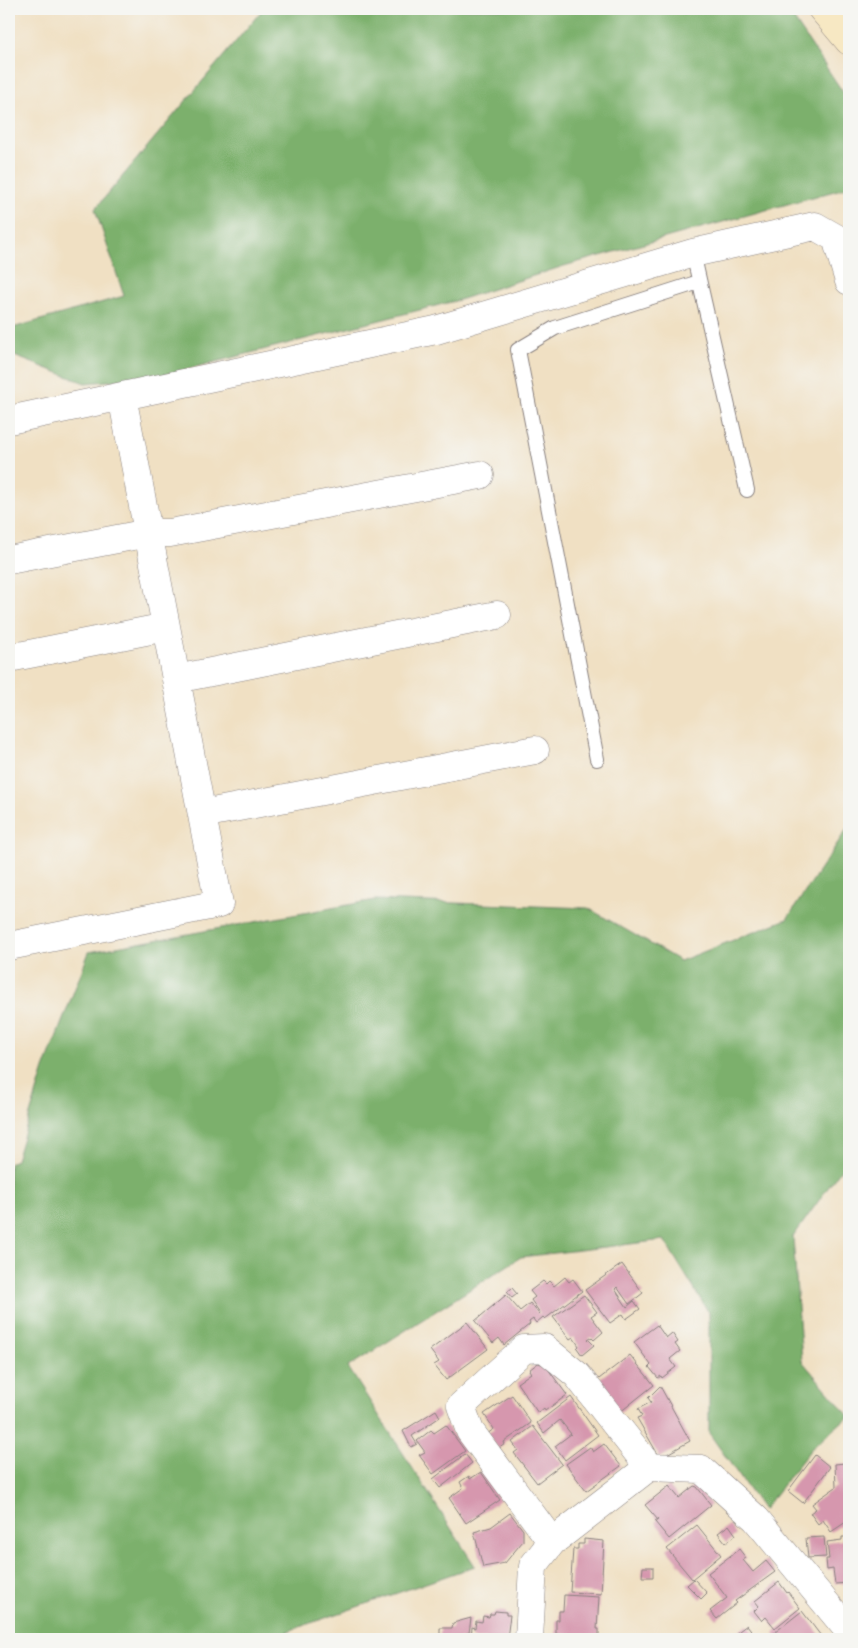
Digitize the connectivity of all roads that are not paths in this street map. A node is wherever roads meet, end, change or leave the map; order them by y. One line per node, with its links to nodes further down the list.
1 (822, 9): 2 (main road)
2 (849, 41)
3 (692, 253): 4 (street); 5 (lane); 6 (street)
4 (849, 281)
5 (699, 282): 9 (lane); 17 (lane)
6 (122, 396): 7 (street); 10 (street)
7 (9, 420)
8 (480, 474): 10 (street)
9 (747, 490)
10 (148, 533): 11 (street); 13 (street)
11 (9, 560)
12 (497, 615): 15 (street)
13 (166, 627): 14 (street); 15 (street)
14 (9, 658)
15 (176, 679): 18 (street)
16 (535, 750): 18 (street)
17 (597, 759)
18 (202, 814): 19 (street)
19 (9, 946)
20 (649, 1467): 21 (street); 21 (street); 22 (street)
21 (552, 1542): 23 (street)
22 (849, 1631)
23 (529, 1639)

